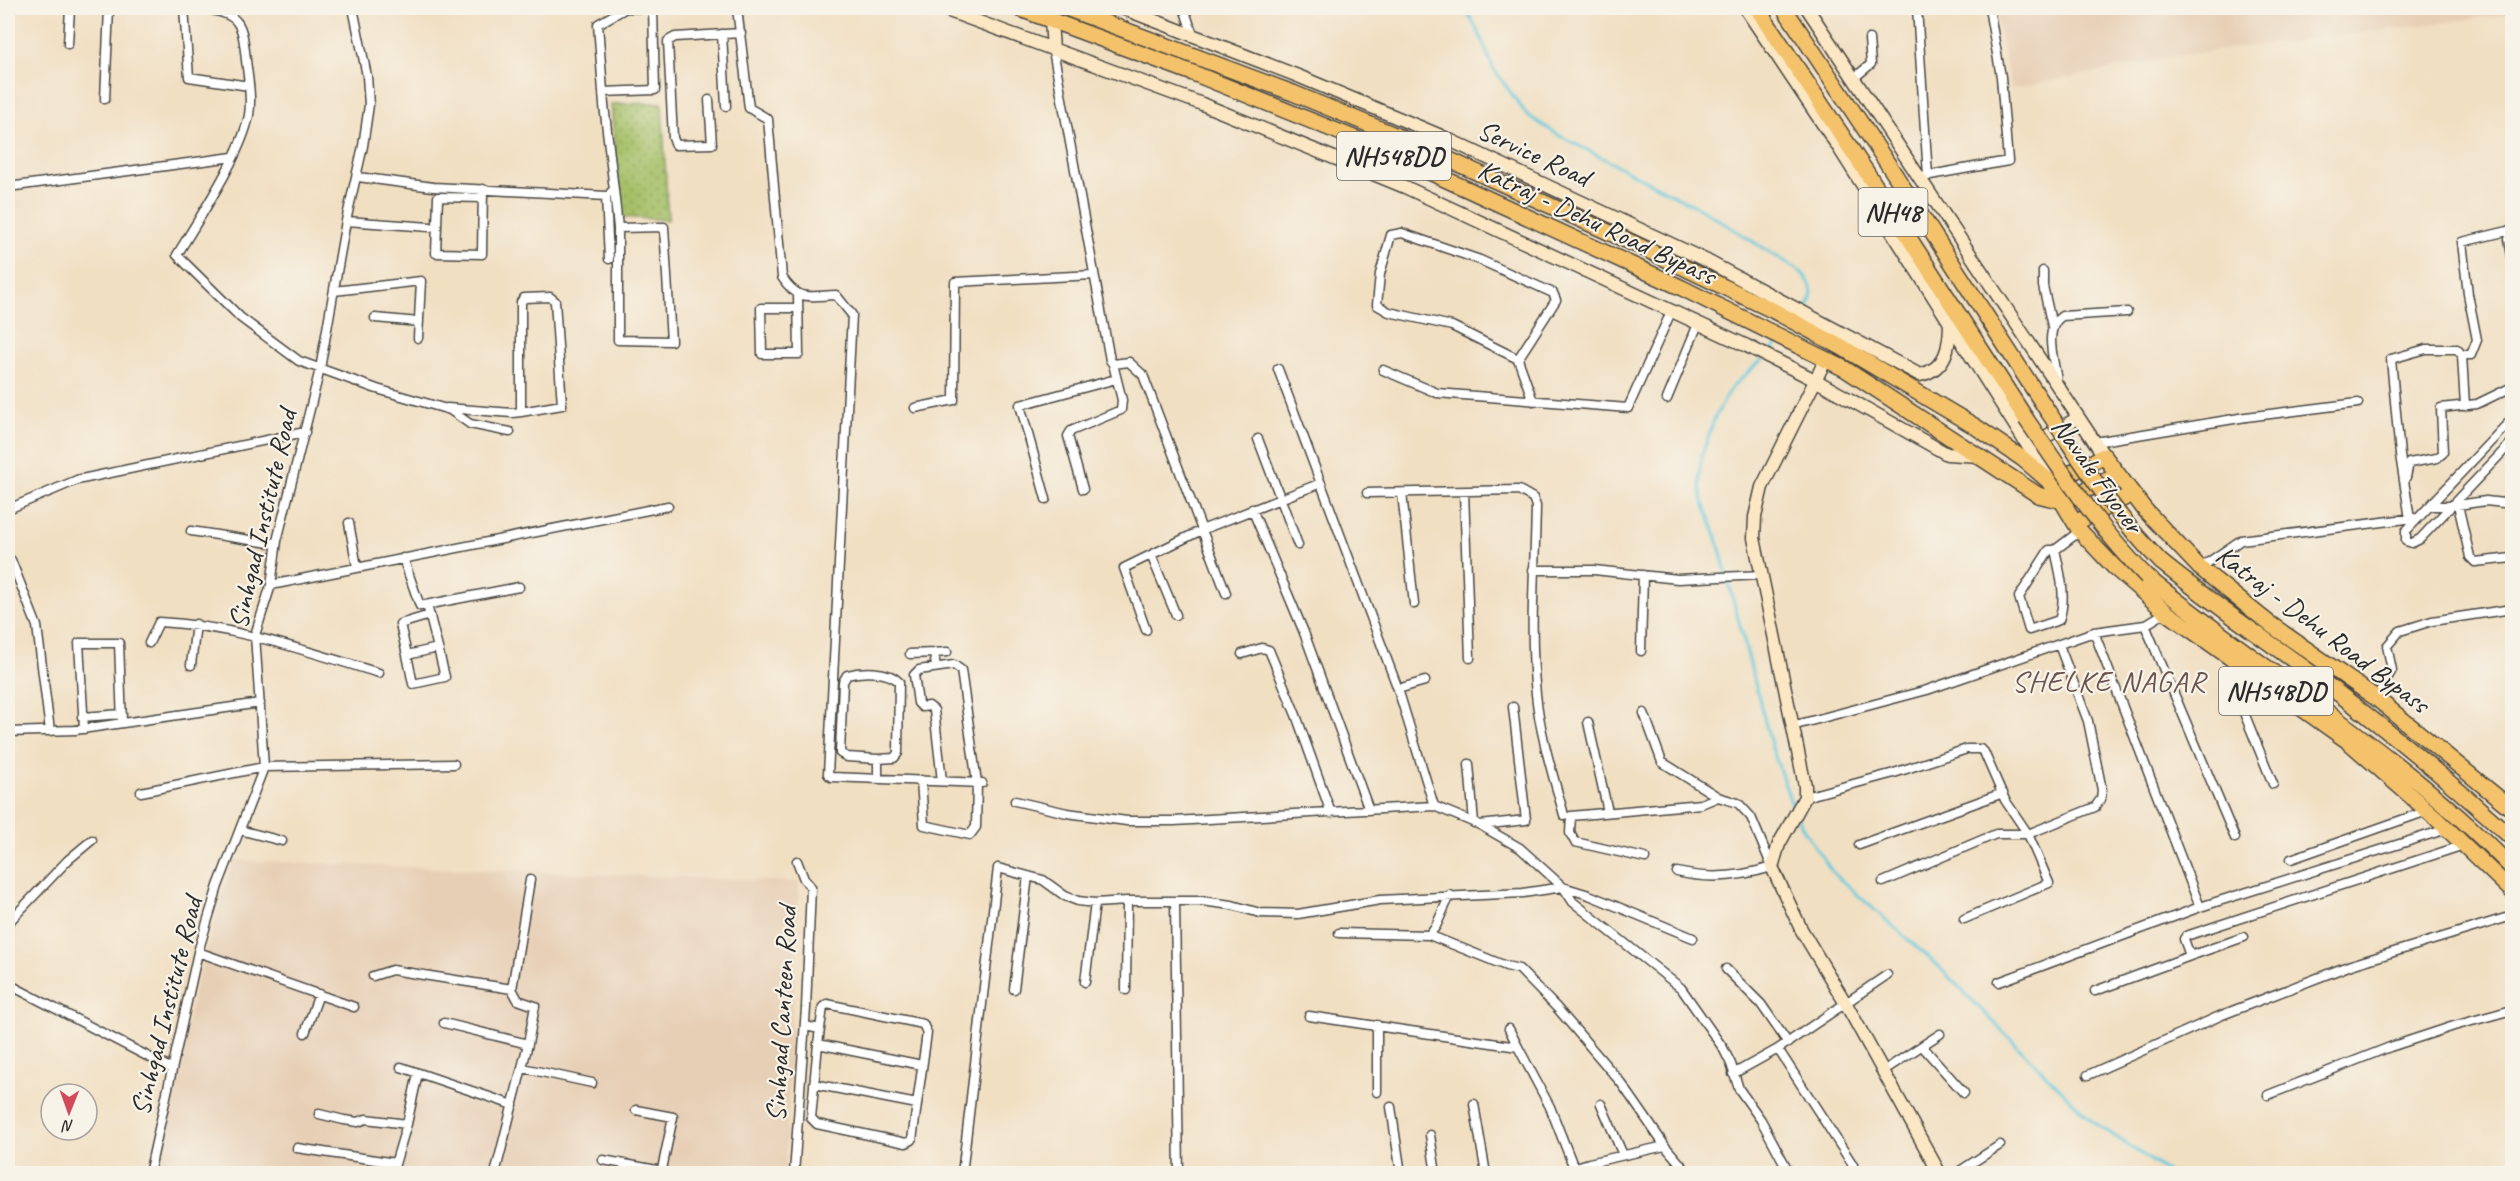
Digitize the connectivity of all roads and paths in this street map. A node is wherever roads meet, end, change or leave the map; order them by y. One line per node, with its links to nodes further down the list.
1 (70, 8): 25 (street)
2 (109, 8): 30 (street)
3 (184, 8): 28 (street)
4 (203, 8): 28 (street)
5 (353, 8): 34 (street, Sinhgad Institute Road)
6 (645, 8): 29 (street)
7 (653, 8): 29 (street)
8 (737, 8): 21 (street)
9 (941, 8): 26 (street)
10 (1018, 8): 20 (highway, Katraj - Dehu Road Bypass / NH548DD)
11 (1066, 8): 51 (highway, Katraj - Dehu Road Bypass / NH548DD)
12 (1122, 8): 23 (street, Service Road)
13 (1184, 8): 23 (street)
14 (1745, 8): 56 (street)
15 (1757, 8): 203 (highway, Navale Flyover / NH48, bridge)
16 (1784, 8): 194 (highway, Navale Flyover / NH48, bridge)
17 (1807, 8): 27 (street)
18 (1917, 8): 35 (street)
19 (1989, 8): 35 (street)
20 (1051, 20): 26 (street); 64 (highway, Katraj - Dehu Road Bypass / NH548DD)
21 (741, 33): 22 (street); 50 (street)
22 (722, 34): 31 (street); 32 (street)
23 (1193, 35): 51 (street, Service Road)
24 (1869, 39): 27 (street)
25 (68, 44)
26 (1053, 50): 48 (street); 53 (street)
27 (1854, 78): 35 (street)
28 (249, 86): 33 (street)
29 (603, 92): 37 (street)
30 (105, 99)
31 (709, 100)
32 (726, 106)
33 (233, 157): 36 (street); 66 (street)
34 (358, 177): 38 (street); 40 (street, Sinhgad Institute Road)
35 (1923, 177): 71 (street)
36 (8, 187)
37 (614, 190): 39 (street); 42 (street)
38 (483, 194): 38 (street); 39 (street)
39 (606, 196): 46 (street)
40 (346, 221): 41 (street); 49 (street, Sinhgad Institute Road)
41 (430, 227)
42 (618, 228): 42 (street)
43 (2512, 230): 62 (street)
44 (2512, 235): 45 (street)
45 (2512, 256)
46 (609, 259)
47 (2043, 271): 59 (street)
48 (1094, 275): 65 (street); 78 (street)
49 (334, 291): 57 (street); 66 (street, Sinhgad Institute Road)
50 (798, 294): 52 (street); 172 (street)
51 (1776, 305): 61 (highway, Katraj - Dehu Road Bypass / NH548DD)
52 (798, 308): 52 (street)
53 (1671, 312): 58 (street); 74 (street)
54 (2127, 312): 59 (street)
55 (375, 318): 57 (street)
56 (1950, 321): 61 (street); 87 (street)
57 (419, 322): 60 (street)
58 (1698, 324): 70 (street); 73 (street)
59 (2052, 326): 71 (street)
60 (418, 338)
61 (1846, 343): 92 (highway, Katraj - Dehu Road Bypass / NH548DD)
62 (2462, 355): 76 (street); 93 (street)
63 (1518, 359): 63 (street); 74 (street)
64 (1826, 359): 70 (street); 89 (highway, Katraj - Dehu Road Bypass / NH548DD)
65 (1113, 364): 69 (street); 111 (street)
66 (320, 369): 77 (street); 82 (street, Sinhgad Institute Road)
67 (1278, 369): 91 (street)
68 (1383, 370): 74 (street)
69 (1116, 379): 94 (street); 100 (street)
70 (1815, 380): 89 (street); 124 (street)
71 (2058, 386): 80 (street)
72 (2512, 387): 76 (street)
73 (1667, 399)
74 (1533, 401)
75 (2358, 403): 85 (street)
76 (2466, 406): 93 (street)
77 (438, 407): 79 (street); 83 (street)
78 (915, 408)
79 (521, 412): 79 (street)
80 (2078, 418): 85 (street); 87 (street)
81 (2512, 418): 104 (street)
82 (304, 432): 106 (street); 113 (street, Sinhgad Institute Road)
83 (510, 432)
84 (1258, 439): 99 (street)
85 (2095, 442): 88 (street)
86 (2512, 442): 105 (street)
87 (2029, 447): 92 (street)
88 (2104, 456): 90 (highway, Katraj - Dehu Road Bypass / NH548DD); 92 (highway)
89 (1982, 457): 101 (highway, Katraj - Dehu Road Bypass / NH548DD)
90 (2118, 476): 98 (highway, Katraj - Dehu Road Bypass / NH548DD); 101 (highway)
91 (1321, 483): 99 (street); 154 (street)
92 (2051, 483): 101 (highway, Katraj - Dehu Road Bypass / NH548DD)
93 (2405, 487): 108 (street)
94 (1083, 489)
95 (1464, 492): 97 (street); 122 (street); 148 (street)
96 (1367, 493): 97 (street)
97 (1402, 493): 128 (street)
98 (2132, 494): 110 (highway); 121 (highway, Katraj - Dehu Road Bypass / NH548DD)
99 (1280, 498): 107 (street); 114 (street)
100 (1046, 499)
101 (2063, 501): 110 (highway, Katraj - Dehu Road Bypass / NH548DD)
102 (2512, 504): 105 (street)
103 (668, 506): 117 (street)
104 (2432, 506): 105 (street); 108 (street)
105 (2454, 506): 108 (street); 118 (street)
106 (12, 507)
107 (1252, 509): 111 (street); 184 (street)
108 (2414, 518): 121 (street)
109 (349, 523): 120 (street)
110 (2078, 527): 115 (street); 131 (highway, Katraj - Dehu Road Bypass / NH548DD)
111 (1204, 529): 116 (street); 127 (street)
112 (191, 531): 113 (street)
113 (276, 544): 125 (street, Sinhgad Institute Road)
114 (1298, 545)
115 (2055, 550): 115 (street)
116 (1151, 555): 133 (street); 136 (street)
117 (403, 558): 120 (street); 129 (street)
118 (2512, 558)
119 (11, 560): 166 (street)
120 (357, 567): 125 (street)
121 (2200, 568): 155 (highway, Katraj - Dehu Road Bypass / NH548DD)
122 (1533, 570): 123 (street); 188 (street)
123 (1643, 575): 124 (street); 142 (street)
124 (1762, 575): 164 (street)
125 (271, 585): 138 (street, Sinhgad Institute Road)
126 (519, 587): 129 (street)
127 (1226, 593)
128 (1414, 604)
129 (427, 605): 132 (street)
130 (2512, 609): 155 (street)
131 (2166, 612): 135 (street); 151 (highway, Katraj - Dehu Road Bypass / NH548DD)
132 (430, 615): 141 (street); 147 (street)
133 (1176, 615)
134 (196, 624): 138 (street); 139 (street); 149 (street)
135 (2145, 625): 137 (street); 193 (street)
136 (1146, 630)
137 (2094, 632): 140 (street); 214 (street)
138 (255, 635): 152 (street); 156 (street, Sinhgad Institute Road)
139 (149, 643)
140 (2059, 645): 164 (street); 192 (street)
141 (438, 648): 147 (street); 147 (street)
142 (1641, 651)
143 (947, 652): 144 (street)
144 (934, 653): 145 (street); 150 (street)
145 (910, 654)
146 (1242, 654): 187 (street)
147 (407, 655)
148 (1470, 658)
149 (191, 665)
150 (936, 667): 174 (street); 175 (street)
151 (2246, 670): 176 (street); 185 (highway, Katraj - Dehu Road Bypass / NH548DD)
152 (379, 673)
153 (1425, 681): 154 (street)
154 (1398, 689): 182 (street)
155 (2376, 698): 183 (highway, Katraj - Dehu Road Bypass / NH548DD)
156 (260, 703): 161 (street); 171 (street, Sinhgad Institute Road)
157 (1513, 707): 189 (street)
158 (1644, 713): 179 (street)
159 (102, 716): 160 (street); 161 (street); 163 (street)
160 (82, 717): 161 (street); 165 (street)
161 (122, 718): 163 (street)
162 (1588, 722): 186 (street)
163 (102, 726): 165 (street)
164 (1792, 726): 181 (street)
165 (84, 729): 166 (street)
166 (50, 731): 167 (street)
167 (8, 732)
168 (878, 759): 168 (street); 172 (street)
169 (454, 764): 171 (street)
170 (1469, 764): 189 (street)
171 (264, 767): 177 (street); 191 (street, Sinhgad Institute Road)
172 (878, 778): 173 (street)
173 (921, 780): 174 (street); 175 (street)
174 (942, 781): 175 (street)
175 (980, 783)
176 (2273, 784)
177 (141, 792)
178 (2003, 793): 181 (street); 192 (street); 198 (street)
179 (1718, 797): 186 (street); 202 (street)
180 (1015, 801): 187 (street)
181 (1803, 801): 202 (street)
182 (1434, 806): 184 (street); 189 (street)
183 (2512, 808)
184 (1369, 810): 187 (street)
185 (2427, 810): 190 (highway, Katraj - Dehu Road Bypass / NH548DD); 200 (street)
186 (1608, 812): 199 (street)
187 (1331, 813)
188 (1564, 815)
189 (1477, 824): 208 (street)
190 (2447, 829): 197 (highway, Katraj - Dehu Road Bypass / NH548DD); 214 (street)
191 (240, 830): 196 (street); 222 (street, Sinhgad Institute Road)
192 (2028, 834): 207 (street); 216 (street)
193 (2235, 838)
194 (2512, 838)
195 (92, 840): 217 (street)
196 (282, 841)
197 (2464, 844): 209 (highway, Katraj - Dehu Road Bypass / NH548DD); 223 (street)
198 (1859, 845)
199 (1645, 858)
200 (2291, 859)
201 (796, 861): 241 (street, Sinhgad Canteen Road)
202 (1772, 867): 204 (street); 235 (street)
203 (2512, 868)
204 (1677, 872)
205 (1028, 876): 212 (street); 231 (street); 286 (street)
206 (530, 880): 230 (street)
207 (1883, 882)
208 (1563, 887): 210 (street); 221 (street); 258 (street)
209 (2512, 891)
210 (1450, 895): 213 (street); 219 (street)
211 (1127, 901): 212 (street); 213 (street); 232 (street)
212 (1095, 903): 227 (street)
213 (1175, 903): 287 (street)
214 (2200, 907): 228 (street)
215 (2512, 916): 259 (street)
216 (1964, 919)
217 (8, 923)
218 (1339, 933): 219 (street)
219 (1429, 935): 275 (street)
220 (2244, 937): 223 (street)
221 (1693, 938)
222 (198, 952): 234 (street); 255 (street, Sinhgad Institute Road)
223 (2190, 956): 233 (street)
224 (1726, 969): 246 (street)
225 (1887, 975): 235 (street)
226 (373, 976): 230 (street)
227 (1085, 982)
228 (1999, 982)
229 (8, 984): 255 (street)
230 (512, 989): 247 (street)
231 (1014, 989)
232 (1126, 990)
233 (2095, 990)
234 (319, 994): 236 (street); 244 (street)
235 (1846, 1004): 246 (street); 256 (street)
236 (354, 1007)
237 (2512, 1010): 264 (street)
238 (1309, 1016): 240 (street)
239 (444, 1023): 247 (street)
240 (1377, 1025): 250 (street); 262 (street)
241 (805, 1026): 242 (street); 285 (street, Sinhgad Canteen Road)
242 (820, 1029): 248 (street); 252 (street)
243 (1509, 1029): 250 (street)
244 (305, 1033)
245 (1940, 1034): 249 (street)
246 (1788, 1043): 251 (street)
247 (528, 1044): 254 (street)
248 (818, 1044): 252 (street); 261 (street)
249 (1922, 1046): 256 (street); 263 (street)
250 (1518, 1047): 280 (street)
251 (1778, 1049): 258 (street); 294 (street)
252 (922, 1065): 265 (street)
253 (401, 1067): 257 (street)
254 (523, 1068): 260 (street); 268 (street)
255 (172, 1069): 282 (street, Sinhgad Institute Road)
256 (1883, 1071): 295 (street)
257 (418, 1073): 268 (street); 272 (street)
258 (1733, 1074): 293 (street)
259 (2088, 1075)
260 (592, 1083)
261 (814, 1084): 265 (street); 265 (street)
262 (1377, 1092)
263 (1964, 1093)
264 (2268, 1095)
265 (917, 1104)
266 (1474, 1104): 290 (street)
267 (1601, 1104): 277 (street)
268 (513, 1105): 284 (street)
269 (1391, 1107): 288 (street)
270 (636, 1110): 281 (street)
271 (319, 1114): 272 (street)
272 (407, 1124): 279 (street)
273 (1430, 1135): 289 (street)
274 (2000, 1145): 296 (street)
275 (1665, 1146): 277 (street); 292 (street)
276 (297, 1148): 279 (street)
277 (1623, 1155): 280 (street)
278 (603, 1160): 281 (street)
279 (395, 1163): 283 (street)
280 (1574, 1168): 291 (street)
281 (661, 1172)
282 (149, 1173)
283 (392, 1173)
284 (495, 1173)
285 (794, 1173)
286 (962, 1173)
287 (1179, 1173)
288 (1401, 1173)
289 (1436, 1173)
290 (1486, 1173)
291 (1554, 1173)
292 (1689, 1173)
293 (1790, 1173)
294 (1855, 1173)
295 (1940, 1173)
296 (1955, 1173)

